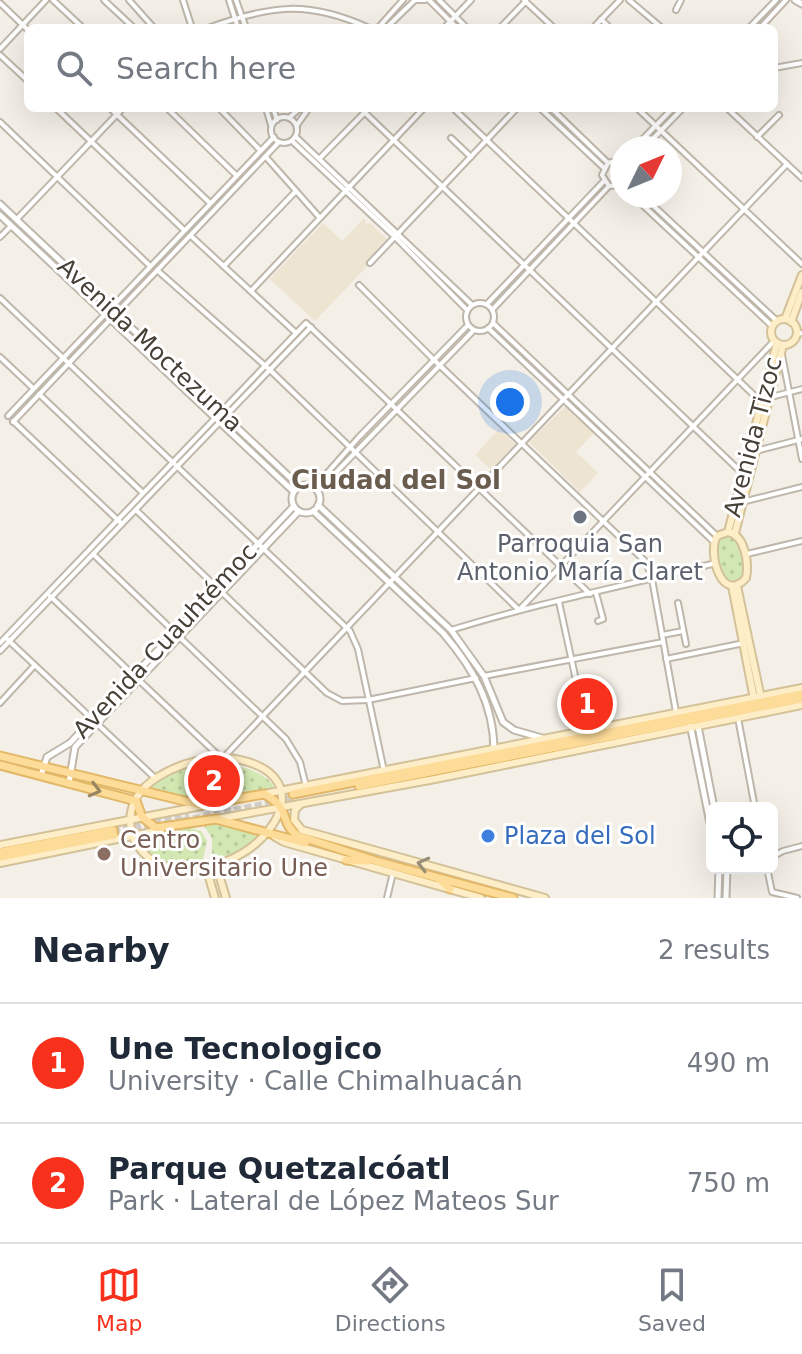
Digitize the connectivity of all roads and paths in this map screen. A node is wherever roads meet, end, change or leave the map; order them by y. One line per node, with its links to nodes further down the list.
1 (46, 0): 49 (street)
2 (53, 0): 30 (street)
3 (104, 0): 31 (street)
4 (129, 0): 32 (street)
5 (183, 0): 33 (street)
6 (229, 0): 27 (street)
7 (236, 0): 25 (street)
8 (403, 0): 38 (street)
9 (416, 0): 10 (street); 39 (street)
10 (427, 0): 29 (street)
11 (439, 0): 26 (street)
12 (471, 0): 26 (street)
13 (525, 0): 42 (street); 43 (street)
14 (620, 0): 28 (street)
15 (629, 0): 46 (street)
16 (681, 0): 24 (street)
17 (776, 0): 47 (street)
18 (786, 0): 48 (street)
19 (795, 0): 22 (street)
20 (277, 2): 25 (street)
21 (0, 3): 49 (street)
22 (802, 4)
23 (335, 8): 37 (street)
24 (676, 10)
25 (241, 15): 27 (street); 36 (street)
26 (455, 17): 29 (street); 41 (street)
27 (235, 18): 34 (street); 35 (street)
28 (601, 19): 44 (street); 45 (street)
29 (450, 22): 40 (street)
30 (79, 24)
31 (130, 24)
32 (150, 24)
33 (191, 24)
34 (219, 24)
35 (237, 24)
36 (244, 24)
37 (362, 24)
38 (382, 24)
39 (390, 24)
40 (452, 24)
41 (463, 24)
42 (504, 24)
43 (550, 24)
44 (597, 24)
45 (606, 24)
46 (658, 24)
47 (753, 24)
48 (764, 24)
49 (23, 25): 50 (street)
50 (0, 49)
51 (0, 55): 54 (street)
52 (802, 63): 53 (street)
53 (778, 67)
54 (24, 77)
55 (60, 112): 91 (street)
56 (115, 112): 74 (street)
57 (171, 112): 100 (street)
58 (223, 112): 93 (street)
59 (267, 112): 80 (street)
60 (274, 112): 77 (street)
61 (296, 112): 76 (street)
62 (306, 112): 79 (street)
63 (361, 112): 96 (street)
64 (367, 112): 89 (street)
65 (420, 112): 89 (street)
66 (457, 112): 90 (street)
67 (513, 112): 90 (street)
68 (544, 112): 99 (street)
69 (555, 112): 97 (street)
70 (641, 112): 81 (street)
71 (669, 112): 81 (street)
72 (679, 112): 82 (street)
73 (731, 112): 86 (street)
74 (117, 114): 91 (street); 108 (street)
75 (779, 115): 86 (street)
76 (289, 118): 77 (street); 79 (street)
77 (277, 120): 80 (street)
78 (0, 122): 101 (street)
79 (297, 125): 88 (street)
80 (272, 126): 85 (street)
81 (656, 126): 82 (street); 83 (street)
82 (661, 130): 84 (street); 113 (street)
83 (646, 136)
84 (655, 136)
85 (274, 137): 92 (street); 93 (street)
86 (757, 137): 98 (street)
87 (451, 138): 95 (street)
88 (294, 139): 92 (street); 96 (street)
89 (393, 139): 105 (street); 106 (street)
90 (487, 140): 95 (street); 116 (street)
91 (91, 141): 101 (street); 120 (street)
92 (279, 142): 94 (street)
93 (260, 151): 94 (street); 100 (street)
94 (265, 156): 107 (street); 110 (street)
95 (471, 157): 105 (street)
96 (318, 160): 106 (street)
97 (608, 163): 99 (street)
98 (787, 164): 102 (street); 113 (street)
99 (604, 168): 103 (street)
100 (237, 176): 108 (street)
101 (57, 177): 117 (street); 128 (street)
102 (802, 178)
103 (606, 184): 104 (street); 116 (street); 118 (street)
104 (610, 184)
105 (442, 186): 122 (street); 126 (street)
106 (347, 188): 115 (street); 122 (street)
107 (296, 191): 115 (street); 129 (street)
108 (210, 203): 110 (street); 120 (street)
109 (0, 204): 117 (street, Avenida Moctezuma)
110 (216, 208): 121 (street)
111 (647, 208): 124 (street)
112 (655, 208): 124 (street)
113 (743, 209): 124 (street); 127 (street)
114 (0, 215): 119 (street, Avenida Moctezuma)
115 (320, 218): 134 (street)
116 (569, 218): 118 (street); 126 (street)
117 (16, 220): 119 (street); 142 (street, Avenida Moctezuma)
118 (574, 223): 130 (street); 137 (street)
119 (11, 226): 123 (street); 143 (street, Avenida Moctezuma)
120 (185, 230): 121 (street); 128 (street)
121 (190, 235): 129 (street); 131 (street)
122 (397, 235): 125 (street); 139 (street); 140 (street)
123 (0, 237)
124 (700, 255): 137 (street); 146 (street)
125 (370, 263)
126 (524, 264): 130 (street); 138 (street)
127 (802, 264)
128 (150, 266): 142 (street)
129 (224, 266): 134 (street)
130 (529, 269): 141 (street); 153 (street)
131 (157, 270): 142 (street); 159 (street)
132 (802, 275): 144 (main road)
133 (359, 285): 156 (street)
134 (251, 291): 151 (street)
135 (802, 292): 144 (main road)
136 (0, 298): 155 (street)
137 (655, 302): 153 (street); 160 (street)
138 (487, 304): 139 (street); 141 (street)
139 (472, 305): 140 (street)
140 (467, 310): 147 (street)
141 (492, 310): 145 (street)
142 (113, 311): 143 (street); 171 (street, Avenida Moctezuma)
143 (107, 317): 155 (street); 157 (street); 173 (street, Avenida Moctezuma)
144 (788, 320): 146 (main road); 150 (main road)
145 (493, 323): 148 (street); 164 (street)
146 (775, 324): 152 (main road)
147 (468, 325): 149 (street); 156 (street)
148 (488, 328): 149 (street); 166 (street)
149 (474, 330): 158 (street)
150 (799, 333): 152 (main road)
151 (299, 335): 159 (street); 168 (street)
152 (779, 345): 160 (street); 163 (street); 167 (main road, Avenida Tizoc)
153 (612, 347): 164 (street); 175 (street)
154 (0, 357): 161 (street)
155 (63, 358): 157 (street); 161 (street)
156 (433, 359): 158 (street); 168 (street)
157 (69, 363): 165 (street); 182 (street)
158 (438, 365): 170 (street); 177 (street)
159 (267, 368): 171 (street); 178 (street)
160 (737, 380): 167 (street); 175 (street)
161 (34, 389): 165 (street); 172 (street)
162 (802, 389): 163 (street)
163 (789, 392): 167 (street); 176 (street)
164 (568, 393): 166 (street); 184 (street)
165 (40, 394): 174 (street); 191 (street)
166 (564, 398): 177 (street); 184 (street)
167 (766, 398): 180 (main road, Avenida Tizoc)
168 (390, 404): 170 (street); 178 (street)
169 (0, 409): 172 (street)
170 (396, 409): 179 (street); 188 (street)
171 (223, 413): 173 (street); 186 (street, Avenida Moctezuma)
172 (8, 416): 174 (street)
173 (218, 419): 182 (street); 183 (street); 190 (street, Avenida Moctezuma)
174 (13, 422): 197 (street)
175 (693, 426): 184 (street); 185 (street)
176 (800, 440): 180 (street); 181 (street)
177 (522, 443): 188 (street); 198 (street)
178 (349, 446): 179 (street); 189 (street)
179 (354, 452): 189 (street); 200 (street)
180 (752, 452): 185 (main road, Avenida Tizoc)
181 (802, 459)
182 (172, 461): 183 (street); 191 (street)
183 (177, 466): 195 (street); 204 (street)
184 (648, 474): 198 (street); 202 (street)
185 (746, 475): 192 (main road, Avenida Tizoc)
186 (299, 486): 189 (street); 190 (street)
187 (802, 487): 192 (street)
188 (479, 488): 200 (street); 209 (street)
189 (316, 489): 193 (street)
190 (294, 492): 194 (street)
191 (143, 493): 197 (street)
192 (739, 502): 201 (main road, Avenida Tizoc)
193 (318, 505): 196 (street); 210 (street)
194 (296, 508): 196 (street); 204 (street, Avenida Cuauhtémoc); 205 (street, Avenida Cuauhtémoc)
195 (136, 509): 199 (street); 213 (street)
196 (313, 511): 210 (street)
197 (117, 520): 199 (street); 206 (street)
198 (603, 521): 209 (street); 211 (street)
199 (122, 524): 206 (street)
200 (438, 531): 210 (street); 218 (street)
201 (732, 532): 202 (main road); 207 (main road)
202 (716, 539): 208 (main road)
203 (802, 541): 207 (street)
204 (257, 542): 205 (street); 213 (street, Avenida Cuauhtémoc)
205 (263, 548): 213 (street, Avenida Cuauhtémoc); 220 (street)
206 (90, 551): 215 (street); 222 (street)
207 (744, 555): 212 (main road)
208 (716, 563): 211 (street); 212 (main road)
209 (561, 565): 214 (street); 218 (street)
210 (392, 579): 220 (street); 221 (street); 224 (street)
211 (652, 579): 214 (street); 225 (street)
212 (734, 586): 230 (main road); 233 (main road)
213 (218, 590): 222 (street, Avenida Cuauhtémoc); 226 (street, Avenida Cuauhtémoc); 237 (street)
214 (593, 593): 216 (street); 219 (street)
215 (49, 595): 227 (street); 239 (street)
216 (559, 602): 218 (street); 235 (street)
217 (678, 603): 223 (street)
218 (520, 609): 221 (street)
219 (598, 621)
220 (347, 627): 237 (street); 242 (street)
221 (451, 630): 224 (street); 238 (street)
222 (174, 631): 226 (street); 239 (street, Avenida Cuauhtémoc)
223 (683, 631): 225 (street); 231 (street)
224 (443, 633): 240 (street)
225 (662, 635): 228 (street)
226 (179, 636): 239 (street, Avenida Cuauhtémoc); 247 (street)
227 (7, 639): 229 (street); 232 (street); 236 (street)
228 (663, 642): 234 (street); 235 (street)
229 (0, 643)
230 (744, 643): 233 (main road); 234 (street)
231 (686, 644)
232 (0, 651)
233 (748, 651): 245 (main road)
234 (666, 659): 246 (street)
235 (571, 660): 238 (street); 251 (street)
236 (34, 666): 244 (street); 250 (street)
237 (304, 672): 242 (street); 247 (street)
238 (484, 676): 252 (street)
239 (135, 677): 250 (street, Avenida Cuauhtémoc); 255 (street)
240 (476, 678): 242 (street); 256 (street)
241 (802, 688): 245 (main road)
242 (368, 700): 260 (street)
243 (802, 700): 245 (main road)
244 (0, 703)
245 (759, 705): 248 (main road); 249 (main road)
246 (676, 712): 249 (main road); 251 (main road)
247 (262, 716): 253 (street); 265 (street)
248 (738, 718): 249 (main road); 273 (street)
249 (691, 720): 256 (main road); 271 (street); 272 (street)
250 (93, 722): 259 (street, Avenida Cuauhtémoc); 261 (street, Avenida Cuauhtémoc); 263 (street)
251 (587, 731): 252 (main road)
252 (546, 739): 256 (main road)
253 (231, 750): 255 (street); 257 (street)
254 (0, 756): 259 (main road)
255 (222, 757): 257 (main road); 263 (main road)
256 (496, 757): 260 (main road); 269 (main road); 274 (main road)
257 (236, 759): 266 (main road)
258 (0, 765): 262 (main road)
259 (43, 766): 261 (main road); 262 (street)
260 (384, 771): 265 (main road)
261 (71, 773): 264 (street, Avenida Cuauhtémoc); 267 (main road)
262 (41, 775): 264 (main road)
263 (155, 778): 267 (main road)
264 (69, 783): 270 (main road, one-way to 270)
265 (306, 786): 269 (main road)
266 (280, 791): 268 (main road); 269 (main road); 276 (main road)
267 (141, 792): 270 (main road); 275 (main road)
268 (264, 794): 275 (main road); 276 (main road)
269 (292, 797): 274 (main road); 276 (main road)
270 (136, 801): 277 (main road); 278 (main road)
271 (706, 802)
272 (712, 802)
273 (754, 802)
274 (303, 803): 284 (main road)
275 (201, 805): 277 (main road)
276 (282, 807): 279 (main road); 282 (main road); 284 (main road)
277 (142, 817): 278 (main road); 280 (main road)
278 (131, 819): 281 (main road); 283 (main road)
279 (216, 819): 280 (main road); 282 (main road)
280 (161, 829): 283 (main road)
281 (116, 831): 283 (main road); 285 (main road); 290 (main road)
282 (272, 835): 284 (main road); 289 (main road); 291 (main road)
283 (133, 836): 298 (main road)
284 (319, 840): 287 (main road); 289 (main road)
285 (0, 845)
286 (802, 846): 288 (street)
287 (361, 847): 289 (main road); 301 (main road, one-way to 287)
288 (778, 854)
289 (348, 856): 293 (main road); 299 (main road)
290 (0, 857)
291 (247, 860)
292 (239, 864): 294 (main road)
293 (393, 873): 300 (main road); 305 (street)
294 (219, 874): 298 (main road); 304 (main road)
295 (724, 874): 308 (street)
296 (725, 874): 309 (street)
297 (768, 874): 310 (street)
298 (209, 877): 303 (main road)
299 (438, 877): 300 (main road); 301 (main road)
300 (450, 889): 306 (main road)
301 (496, 892): 302 (main road)
302 (509, 895): 307 (main road)
303 (215, 898)
304 (226, 898)
305 (387, 898)
306 (481, 898)
307 (545, 898)
308 (718, 898)
309 (726, 898)
310 (797, 898)

